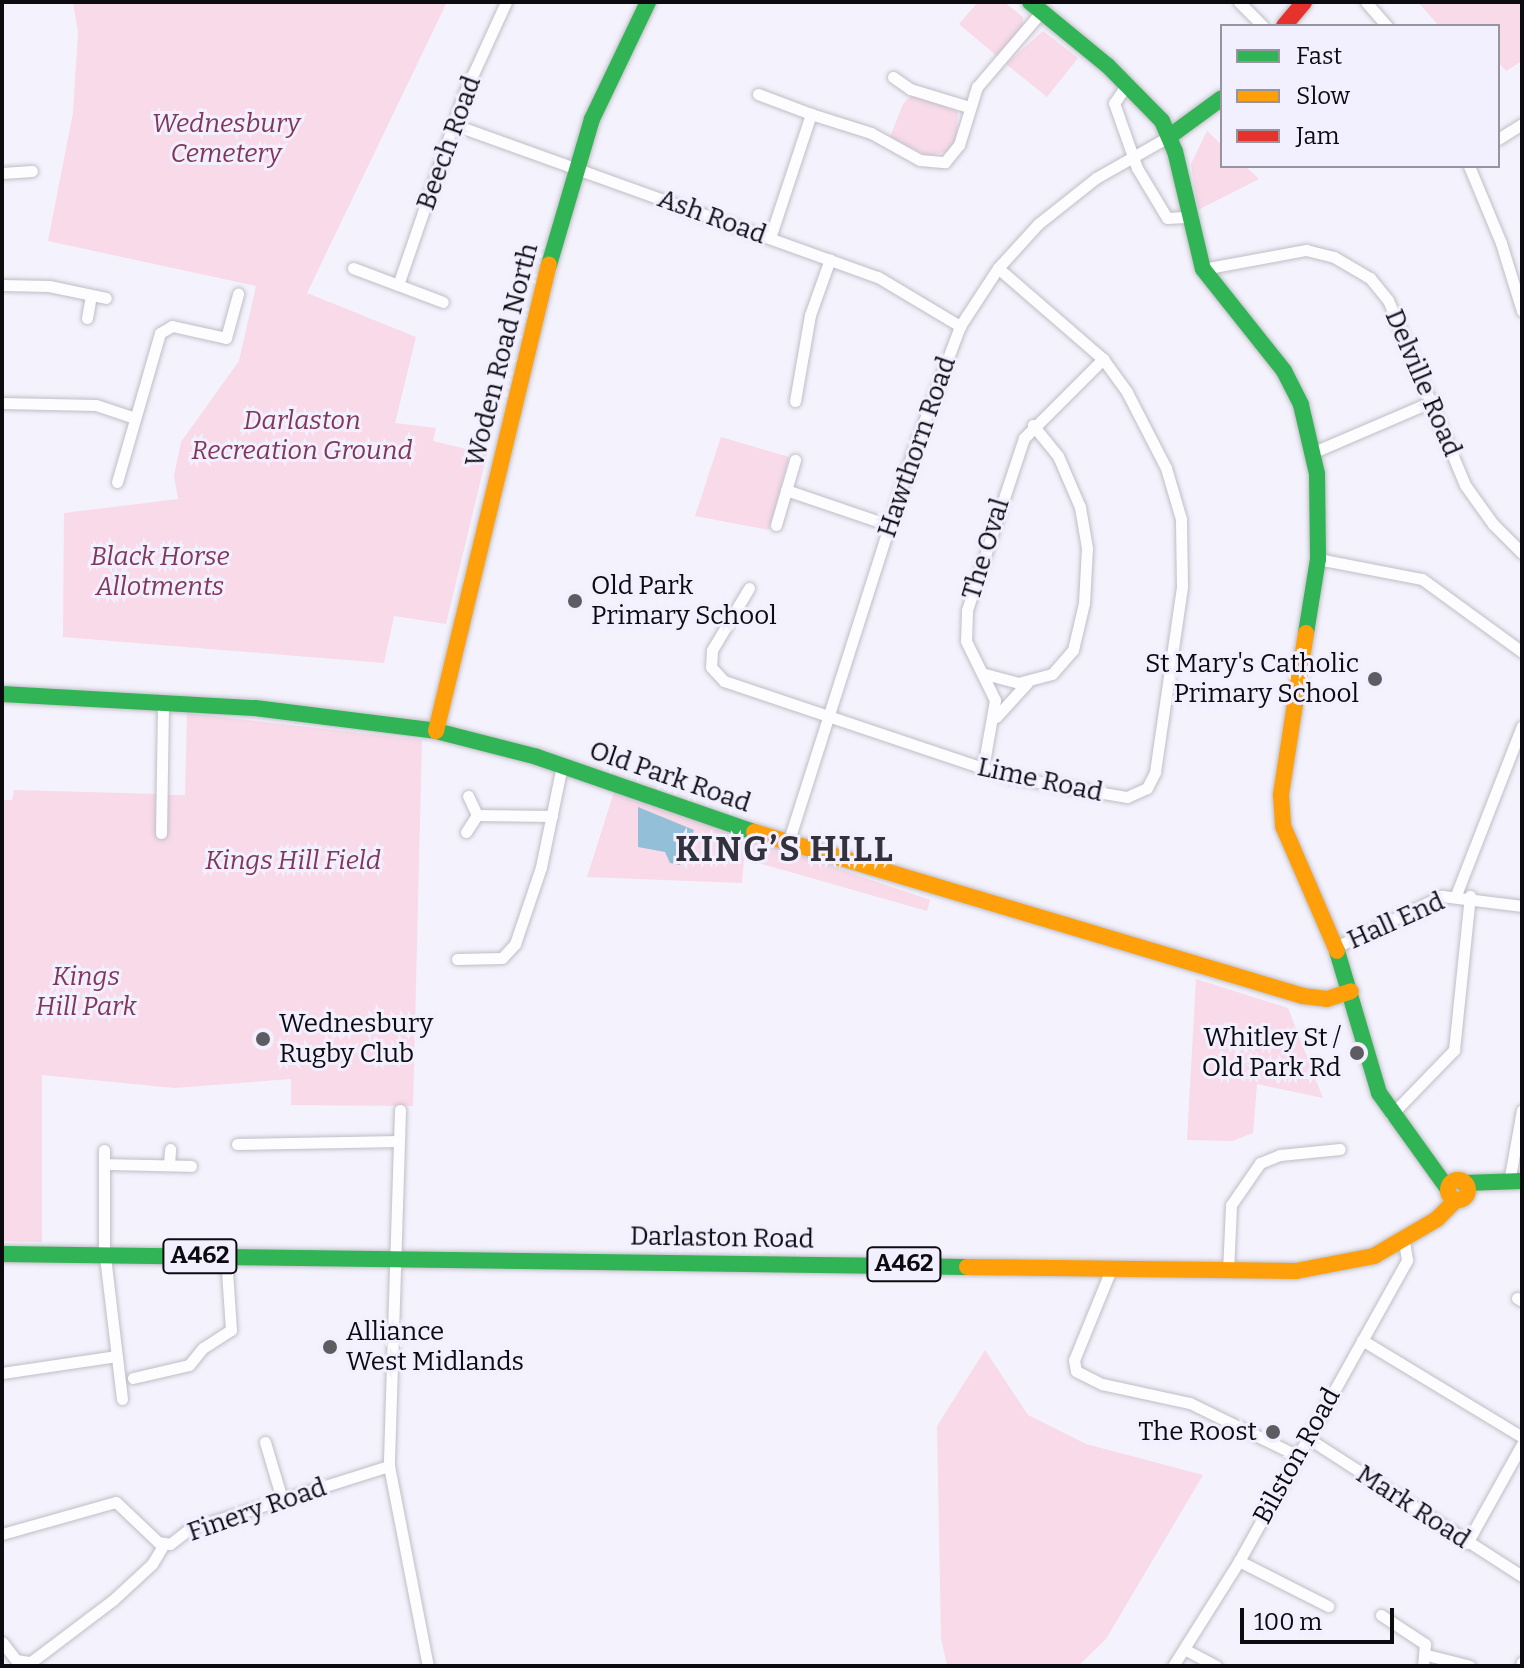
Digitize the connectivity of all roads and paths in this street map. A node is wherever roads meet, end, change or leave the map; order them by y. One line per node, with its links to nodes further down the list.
1 (506, 2): 17 (street, Beech Road)
2 (648, 2): 21 (main road, Woden Road North)
3 (1239, 2): 7 (street)
4 (1304, 2): 8 (main road)
5 (1366, 2): 9 (street)
6 (1036, 7): 11 (main road); 14 (street)
7 (1261, 24)
8 (1286, 24)
9 (1385, 24)
10 (893, 77): 14 (street)
11 (1127, 84): 18 (main road); 20 (street)
12 (758, 94): 15 (street)
13 (1220, 100): 18 (main road)
14 (969, 107): 15 (street)
15 (811, 114): 26 (street)
16 (1522, 124): 19 (street)
17 (455, 125): 21 (street, Ash Road); 32 (street, Beech Road)
18 (1170, 136): 20 (street, Hawthorn Road); 25 (main road)
19 (1500, 138)
20 (1134, 157): 25 (street); 29 (street, Hawthorn Road)
21 (575, 168): 26 (street, Ash Road); 63 (main road, Woden Road North)
22 (1470, 168): 37 (street)
23 (32, 171): 24 (street)
24 (2, 173)
25 (1189, 217): 30 (main road)
26 (770, 238): 27 (street, Ash Road)
27 (830, 259): 39 (street, Ash Road); 41 (street)
28 (353, 268): 32 (street)
29 (998, 268): 39 (street, Hawthorn Road); 40 (street, Lime Road)
30 (1203, 269): 42 (street, Delville Road); 46 (main road)
31 (2, 285): 34 (street)
32 (398, 285): 36 (street)
33 (238, 294): 44 (street)
34 (91, 295): 35 (street); 38 (street)
35 (106, 298)
36 (443, 302)
37 (1522, 311)
38 (87, 318)
39 (960, 326): 51 (street, Hawthorn Road)
40 (1103, 359): 45 (street, The Oval); 65 (street, Lime Road)
41 (795, 401)
42 (1433, 401): 46 (street); 52 (street, Delville Road)
43 (2, 403): 44 (street)
44 (135, 418): 48 (street)
45 (1033, 425): 56 (street, The Oval); 57 (street)
46 (1314, 452): 53 (main road)
47 (795, 460): 49 (street)
48 (117, 482)
49 (786, 490): 50 (street); 51 (street)
50 (776, 525)
51 (889, 525): 61 (street, Hawthorn Road)
52 (1522, 553)
53 (1318, 559): 55 (street); 75 (main road)
54 (749, 588): 61 (street, Lime Road)
55 (1522, 652)
56 (985, 674): 57 (street); 60 (street, The Oval)
57 (1027, 683): 60 (street)
58 (2, 694): 59 (main road, Old Park Road)
59 (163, 703): 63 (main road, Old Park Road); 70 (street)
60 (996, 717): 65 (street, The Oval)
61 (827, 719): 65 (street, Lime Road); 71 (street, Hawthorn Road)
62 (1522, 726): 72 (street)
63 (436, 731): 64 (main road, Old Park Road)
64 (562, 766): 68 (street); 71 (main road, Old Park Road)
65 (983, 768)
66 (468, 796): 67 (street)
67 (477, 815): 68 (street); 69 (street)
68 (552, 816): 76 (street)
69 (466, 832)
70 (161, 833)
71 (788, 843): 77 (main road, Old Park Road)
72 (1456, 895): 73 (street); 75 (street, Hall End)
73 (1470, 896): 74 (street); 80 (street)
74 (1522, 906)
75 (1336, 947): 77 (main road)
76 (457, 959)
77 (1351, 991): 80 (main road)
78 (400, 1110): 81 (street)
79 (1522, 1113): 89 (street)
80 (1391, 1115): 90 (main road)
81 (399, 1141): 82 (street); 95 (street)
82 (237, 1144)
83 (170, 1149): 87 (street)
84 (1340, 1149): 97 (street)
85 (104, 1150): 86 (street)
86 (104, 1164): 87 (street); 93 (street)
87 (169, 1165): 88 (street)
88 (191, 1166)
89 (1515, 1182): 90 (main road, Darlaston Road / A462)
90 (1456, 1191): 91 (main road, Darlaston Road / A462)
91 (1404, 1240): 97 (main road, Darlaston Road / A462); 98 (street, Bilston Road)
92 (2, 1254): 93 (main road, Darlaston Road / A462)
93 (107, 1255): 94 (main road, Darlaston Road / A462); 99 (street)
94 (226, 1256): 95 (main road, Darlaston Road / A462); 101 (street)
95 (397, 1258): 96 (main road, Darlaston Road / A462); 108 (street)
96 (1112, 1267): 97 (main road, Darlaston Road / A462); 107 (street)
97 (1228, 1272)
98 (1362, 1340): 103 (street, Bilston Road); 104 (street)
99 (117, 1356): 100 (street); 102 (street)
100 (2, 1373)
101 (133, 1378)
102 (122, 1399)
103 (1306, 1437): 107 (street, Bilston Road); 111 (street, Mark Road)
104 (1522, 1437)
105 (265, 1442): 109 (street)
106 (1522, 1444): 111 (street)
107 (1296, 1455): 113 (street, Bilston Road)
108 (389, 1466): 109 (street, Finery Road); 120 (street)
109 (282, 1499): 112 (street, Finery Road)
110 (2, 1534): 112 (street, Finery Road)
111 (1467, 1543): 114 (street, Mark Road)
112 (164, 1544): 117 (street)
113 (1239, 1561): 115 (street); 118 (street, Bilston Road)
114 (1522, 1576)
115 (1328, 1606)
116 (1381, 1615): 119 (street)
117 (2, 1642)
118 (1186, 1650): 121 (street, Bilston Road); 122 (street)
119 (1425, 1661): 123 (street)
120 (428, 1666)
121 (1173, 1666)
122 (1216, 1666)
123 (1470, 1666)

